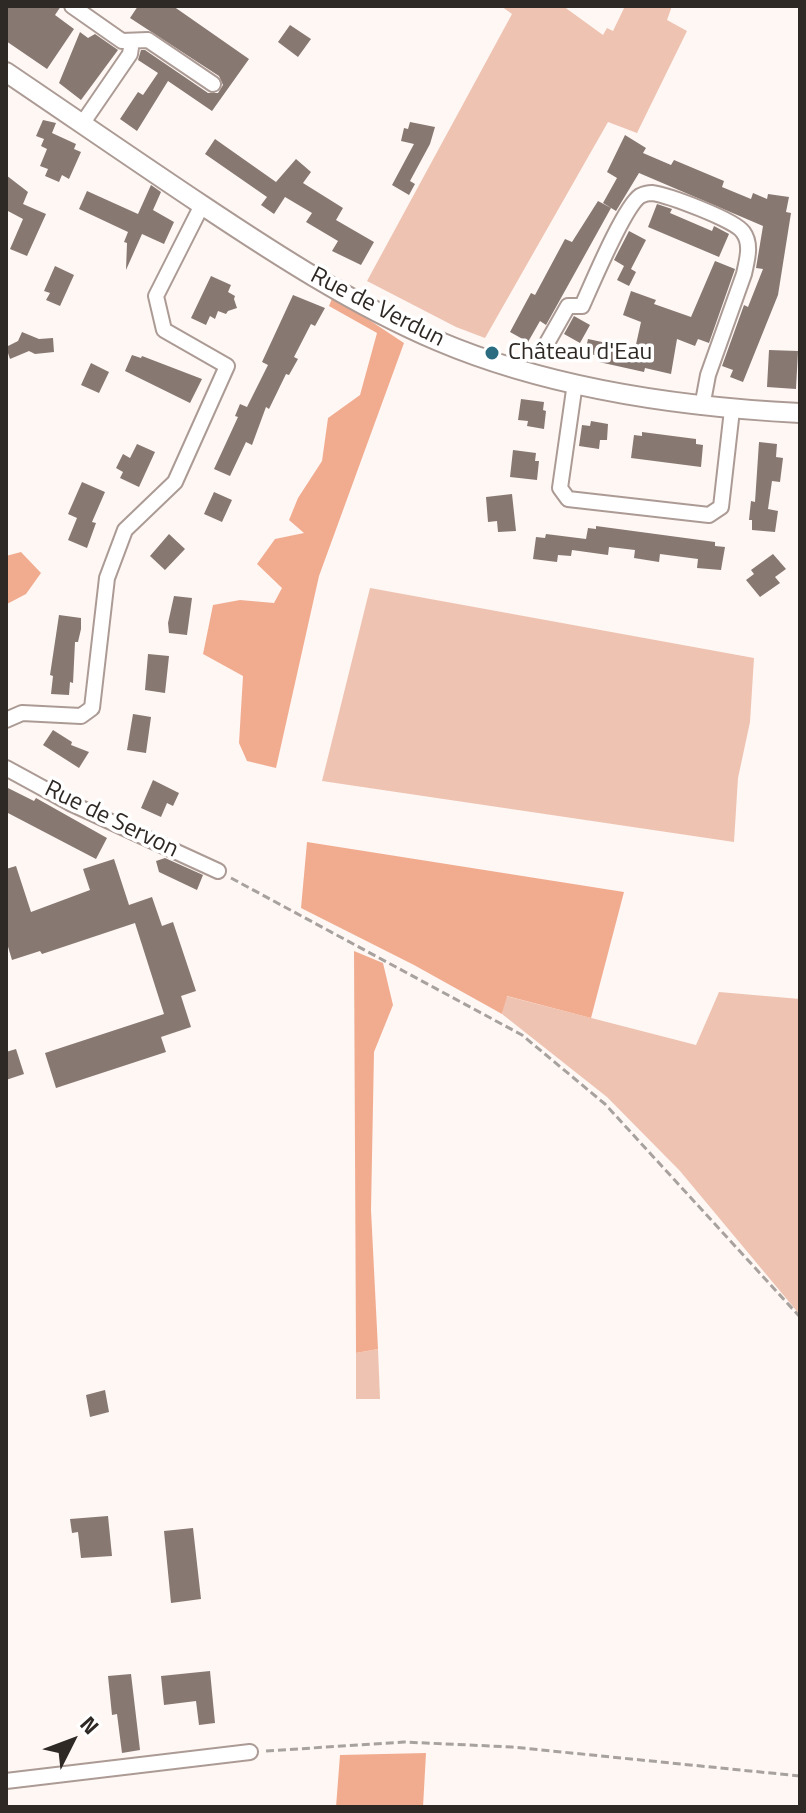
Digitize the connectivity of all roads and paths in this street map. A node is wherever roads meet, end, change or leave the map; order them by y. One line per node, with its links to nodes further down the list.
1 (72, 6): 2 (street)
2 (132, 41): 4 (street); 5 (street)
3 (6, 72): 5 (street, Rue de Verdun)
4 (213, 84)
5 (82, 124): 6 (street, Rue de Verdun)
6 (202, 205): 8 (street, Rue de Verdun); 12 (street)
7 (547, 343): 9 (street)
8 (575, 383): 9 (street, Rue de Verdun); 10 (street)
9 (702, 407): 10 (street, Rue de Verdun)
10 (732, 410): 11 (street, Rue de Verdun)
11 (800, 413)
12 (6, 720)
13 (6, 768): 14 (street, Rue de Servon)
14 (218, 871): 15 (path)
15 (800, 1317)
16 (250, 1752): 17 (path); 18 (street)
17 (800, 1776)
18 (6, 1781)

